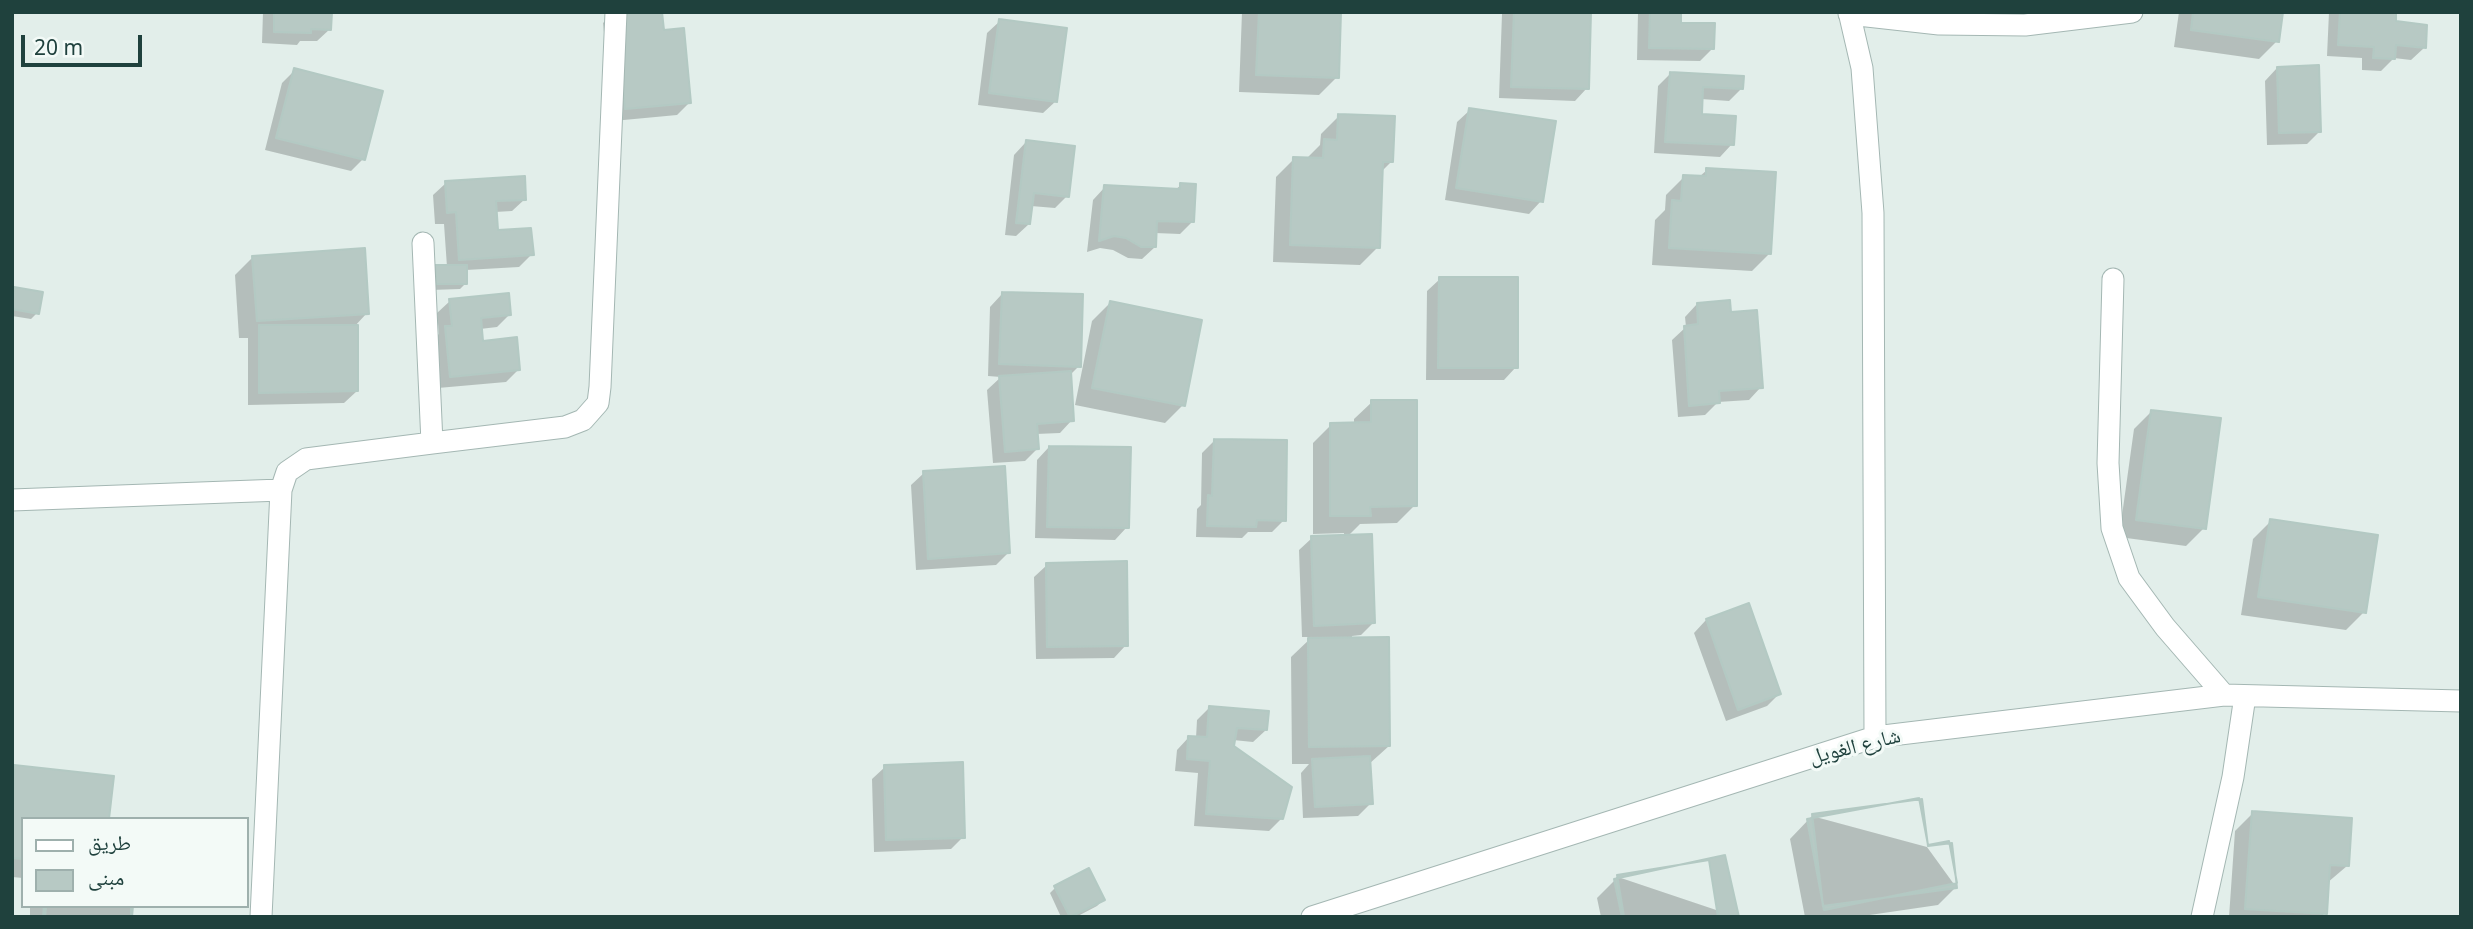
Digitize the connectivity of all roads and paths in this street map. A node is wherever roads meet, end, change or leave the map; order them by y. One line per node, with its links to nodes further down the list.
1 (615, 12): 6 (street)
2 (2132, 12): 3 (street)
3 (1849, 13): 11 (street)
4 (423, 243): 6 (street)
5 (2113, 279): 9 (street)
6 (432, 443): 7 (street)
7 (281, 490): 8 (street); 12 (street)
8 (12, 500)
9 (2235, 696): 10 (street, شارع الغويل); 11 (street, شارع الغويل); 14 (street)
10 (2461, 701)
11 (1875, 737): 13 (street, شارع الغويل)
12 (261, 917)
13 (1312, 917)
14 (2202, 917)

